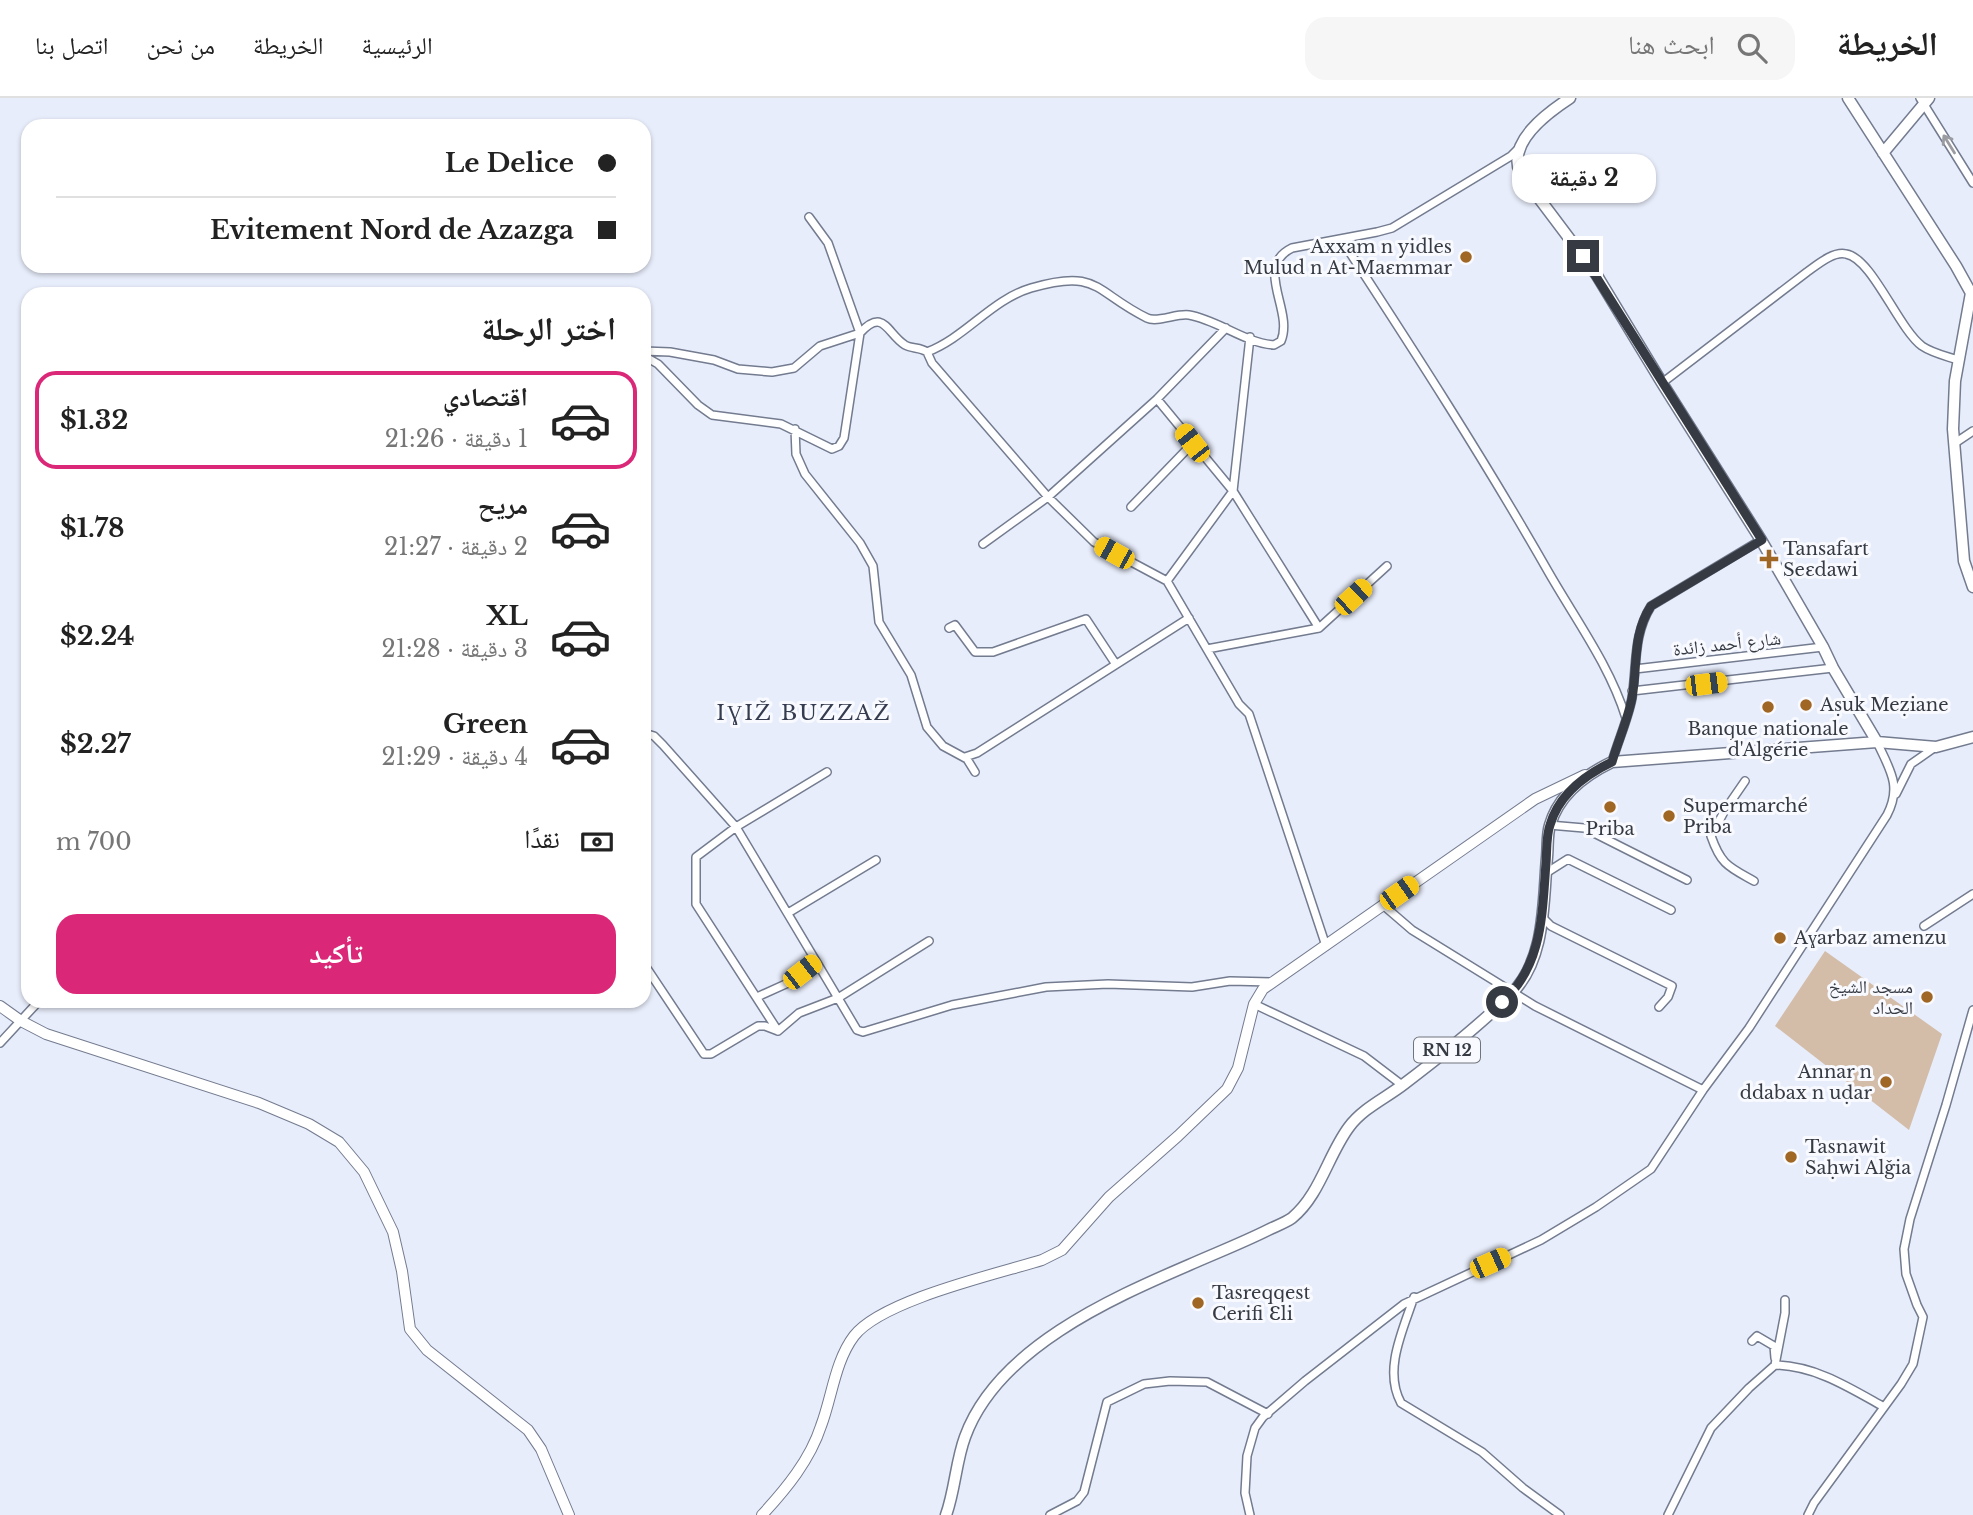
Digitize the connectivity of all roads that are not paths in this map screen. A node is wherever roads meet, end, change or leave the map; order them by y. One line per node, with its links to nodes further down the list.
1 (1570, 98): 4 (main road)
2 (1848, 98): 5 (main road)
3 (1925, 100): 5 (main road); 6 (street, one-way to 3)
4 (1518, 149): 8 (street); 17 (main road)
5 (1883, 153): 9 (main road)
6 (1973, 183)
7 (809, 217): 11 (street)
8 (1341, 239): 12 (street); 40 (street)
9 (1972, 295): 16 (main road)
10 (1226, 328): 12 (street); 13 (street); 18 (street)
11 (860, 333): 13 (street); 14 (street); 19 (street)
12 (1250, 337): 23 (street)
13 (927, 352): 24 (street)
14 (651, 353)
15 (651, 359): 19 (street)
16 (1958, 360): 17 (street); 22 (main road)
17 (1662, 383): 26 (main road)
18 (1157, 399): 21 (street); 24 (street)
19 (795, 429): 45 (street)
20 (1973, 431): 22 (street)
21 (1192, 443): 23 (street); 25 (street)
22 (1955, 443): 30 (main road)
23 (1233, 491): 29 (street); 33 (street)
24 (1048, 497): 27 (street); 29 (street)
25 (1131, 507)
26 (1762, 540): 34 (main road); 38 (street)
27 (983, 544)
28 (1387, 566): 33 (street)
29 (1167, 580): 31 (street)
30 (1973, 587)
31 (1189, 618): 35 (street); 36 (street)
32 (949, 628): 36 (street)
33 (1319, 628): 35 (street)
34 (1823, 648): 37 (main road); 38 (street, شارع أحمد زائدة)
35 (1207, 649): 65 (street)
36 (1115, 663): 45 (street)
37 (1833, 668): 39 (street, شارع أحمد زائدة); 43 (main road)
38 (1635, 670): 39 (street)
39 (1632, 691): 40 (street)
40 (1626, 718): 46 (street)
41 (651, 735): 53 (street)
42 (1973, 737): 44 (main road, RN 12)
43 (1877, 743): 44 (main road, RN 12); 46 (main road, RN 12); 51 (street)
44 (1936, 747): 51 (street)
45 (965, 757): 48 (street)
46 (1612, 762): 49 (main road, RN 12)
47 (827, 772): 53 (street)
48 (975, 772)
49 (1589, 773): 52 (main road, RN 12); 59 (street)
50 (1745, 781): 57 (street)
51 (1896, 794): 81 (street)
52 (1549, 825): 55 (main road, RN 12); 56 (street)
53 (736, 827): 61 (street); 70 (street)
54 (876, 860): 61 (street)
55 (1545, 874): 60 (street); 62 (main road, RN 12)
56 (1688, 880)
57 (1754, 881)
58 (1973, 894): 63 (street)
59 (1383, 905): 65 (street); 69 (street)
60 (1671, 910)
61 (788, 913): 66 (street)
62 (1542, 917): 69 (main road, RN 12); 74 (street)
63 (1924, 926)
64 (929, 941): 71 (street)
65 (1326, 946): 68 (street)
66 (816, 961): 70 (street); 71 (street)
67 (651, 974): 78 (street)
68 (1271, 982): 71 (street); 72 (street)
69 (1514, 992): 80 (main road, RN 12); 81 (street)
70 (757, 997): 78 (street)
71 (838, 998): 78 (street)
72 (1254, 1004): 80 (street); 90 (street)
73 (0, 1006): 77 (street)
74 (1659, 1007)
75 (33, 1008): 77 (street)
76 (1973, 1010): 87 (street)
77 (21, 1021): 79 (street); 89 (street)
78 (778, 1031)
79 (0, 1043)
80 (1402, 1086): 91 (main road, RN 12)
81 (1703, 1090): 82 (street)
82 (1414, 1297): 88 (street); 94 (street)
83 (1785, 1300): 85 (street)
84 (1752, 1341): 85 (street)
85 (1777, 1346): 86 (street)
86 (1775, 1365): 87 (street); 95 (street)
87 (1884, 1407): 96 (street)
88 (1268, 1413): 92 (street); 93 (street)
89 (569, 1515)
90 (762, 1515)
91 (946, 1515)
92 (1050, 1515)
93 (1251, 1515)
94 (1560, 1515)
95 (1668, 1515)
96 (1808, 1515)

